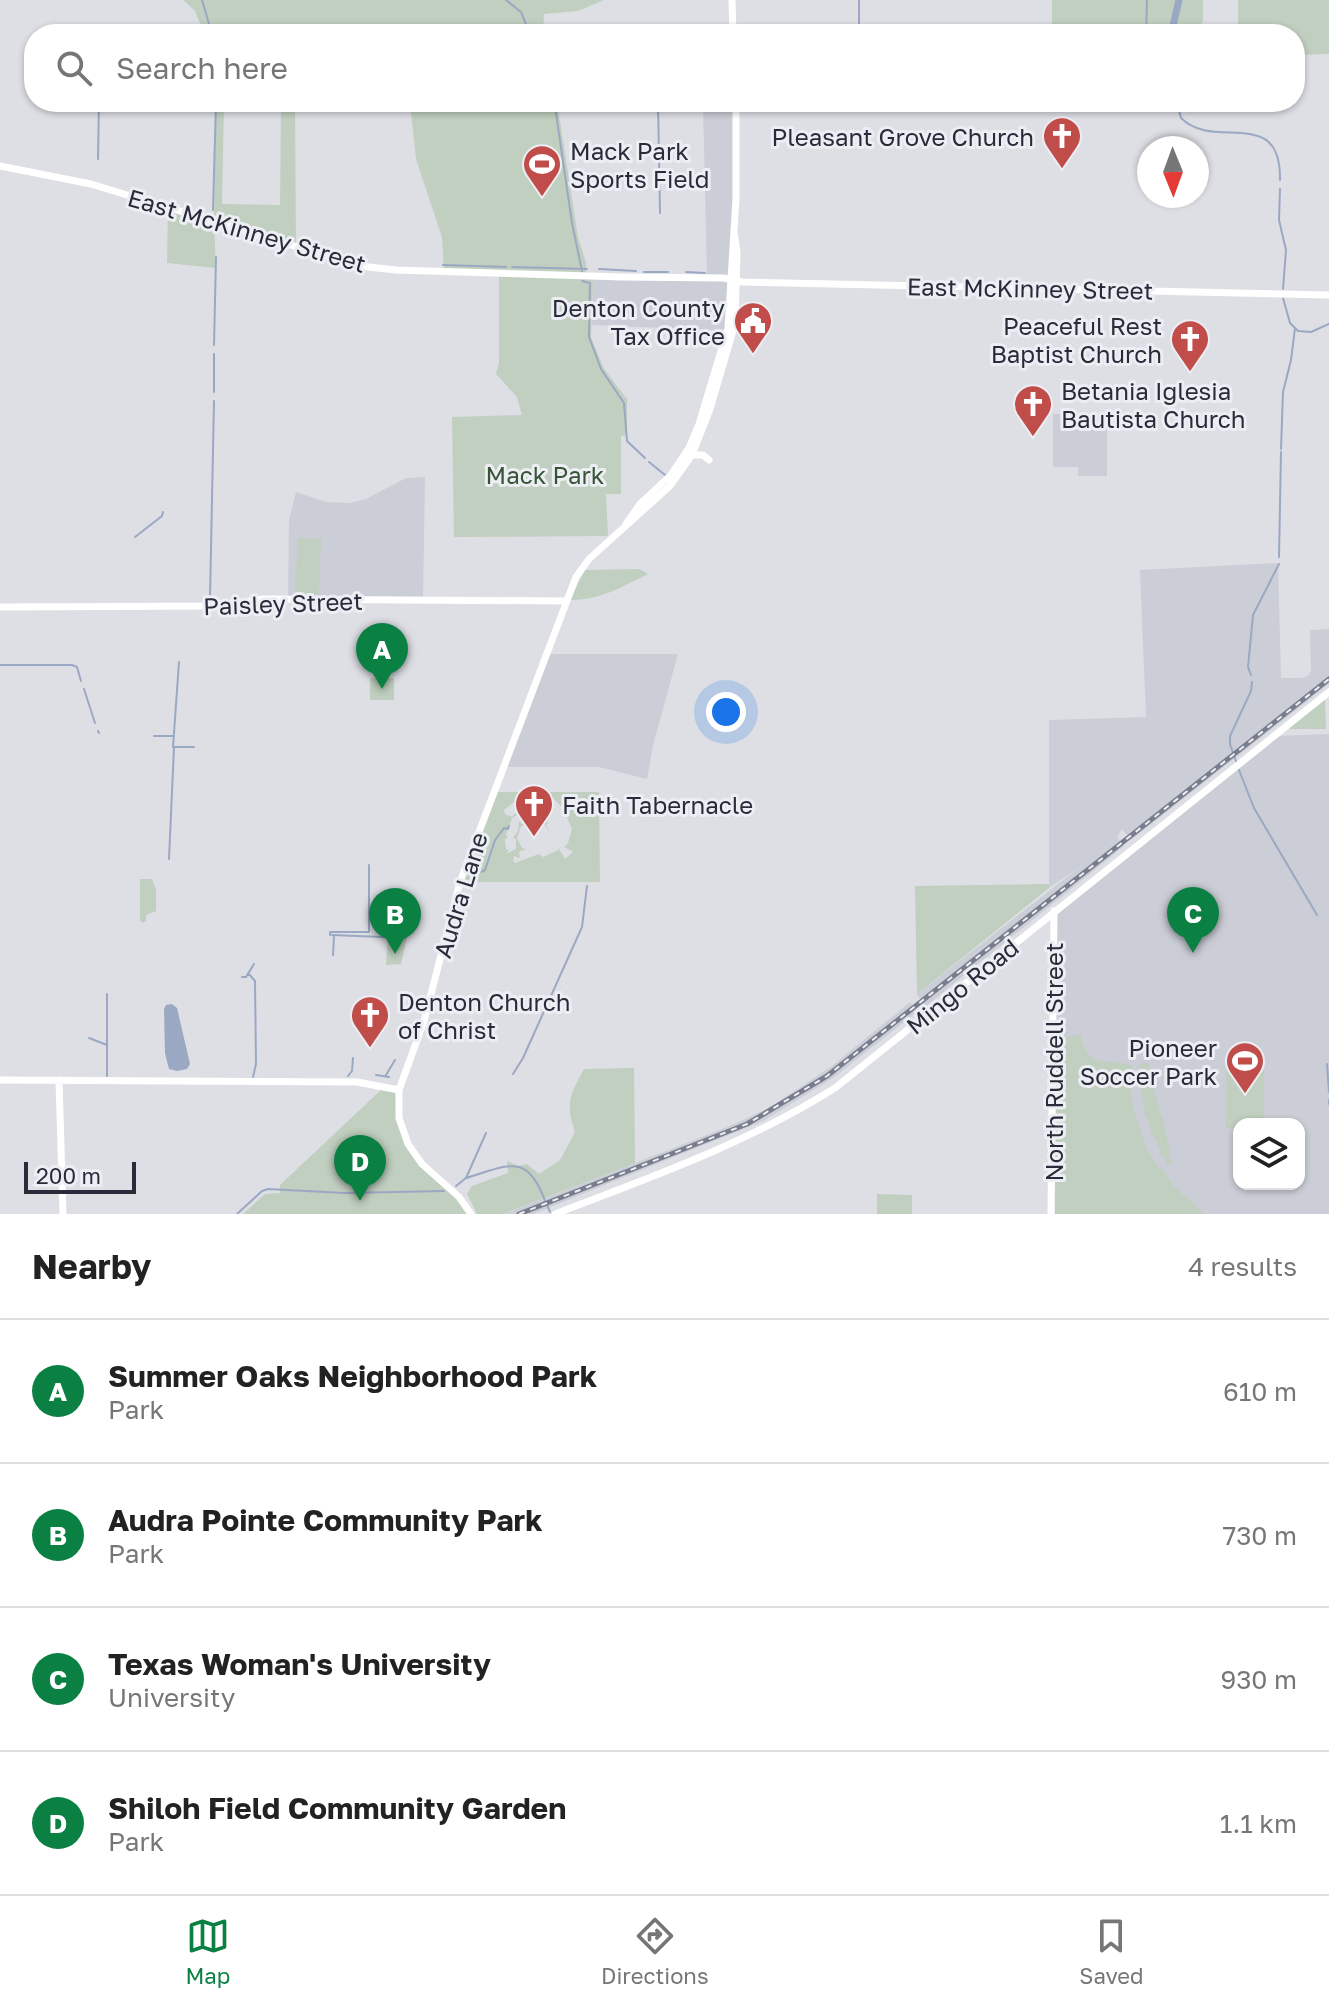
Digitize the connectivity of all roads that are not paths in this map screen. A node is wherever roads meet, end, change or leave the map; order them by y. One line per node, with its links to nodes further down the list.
1 (732, 0): 2 (street)
2 (733, 24)
3 (736, 112): 5 (street, Audra Lane)
4 (0, 166): 5 (street, East McKinney Street)
5 (734, 281): 6 (street, East McKinney Street); 7 (street, Audra Lane)
6 (1329, 295)
7 (724, 354): 8 (street, Audra Lane); 10 (street, Audra Lane)
8 (692, 455): 9 (street); 10 (street, Audra Lane)
9 (709, 460)
10 (654, 496): 11 (street, Audra Lane)
11 (566, 601): 12 (street, Paisley Street); 17 (street, Audra Lane)
12 (0, 607)
13 (1329, 692): 14 (street, Mingo Road)
14 (1054, 911): 20 (street, Mingo Road); 21 (street, North Ruddell Street)
15 (0, 1080): 16 (street)
16 (59, 1080): 17 (street); 18 (street)
17 (399, 1090): 19 (street)
18 (63, 1214)
19 (471, 1214)
20 (555, 1214)
21 (1051, 1214)

